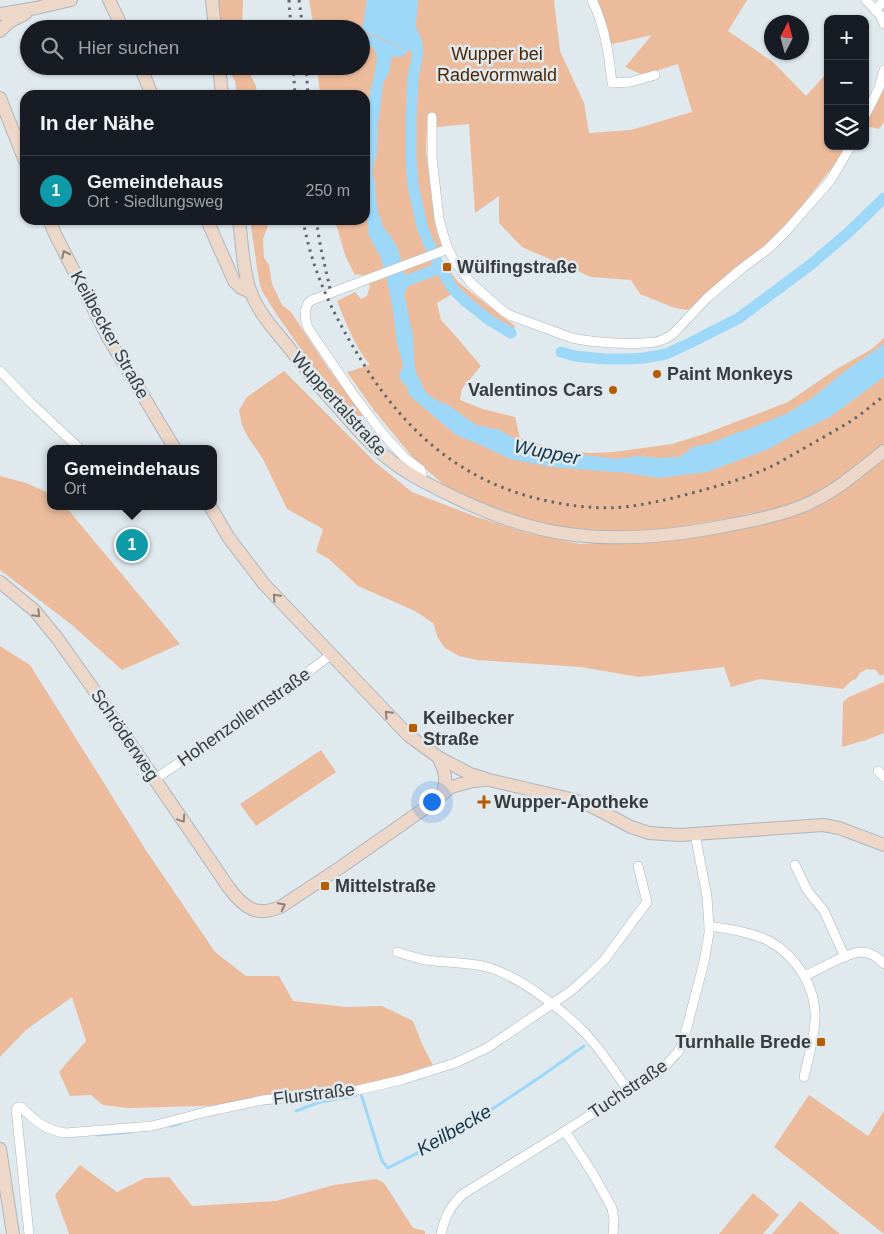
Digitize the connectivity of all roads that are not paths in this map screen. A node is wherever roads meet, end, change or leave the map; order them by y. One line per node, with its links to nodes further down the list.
1 (71, 0): 7 (main road)
2 (109, 0): 10 (main road)
3 (212, 0): 11 (main road)
4 (592, 0): 17 (street)
5 (866, 0): 8 (street)
6 (884, 1): 8 (street)
7 (36, 8): 9 (main road); 13 (main road)
8 (875, 10): 12 (street)
9 (0, 14)
10 (119, 20)
11 (214, 20)
12 (884, 24)
13 (0, 31)
14 (884, 70): 21 (street)
15 (144, 75): 18 (main road)
16 (220, 75): 19 (main road)
17 (655, 75)
18 (150, 90)
19 (221, 90)
20 (0, 98): 23 (main road)
21 (869, 107)
22 (432, 117): 28 (street)
23 (20, 148)
24 (849, 150): 28 (street)
25 (51, 225): 32 (main road, Keilbecker Straße, one-way to 25)
26 (209, 225): 29 (main road)
27 (240, 225): 29 (main road, Wuppertalstraße)
28 (445, 250): 34 (street)
29 (251, 292): 34 (main road, Wuppertalstraße)
30 (0, 371): 31 (street)
31 (76, 445)
32 (173, 445)
33 (884, 452): 34 (main road, Wuppertalstraße)
34 (420, 480)
35 (212, 510): 37 (main road, one-way to 35)
36 (0, 582): 39 (main road, Schröderweg, one-way to 39)
37 (332, 654): 38 (main road, one-way to 37); 39 (street, Hohenzollernstraße)
38 (438, 757): 40 (main road); 41 (main road)
39 (155, 779): 41 (main road, Schröderweg, one-way to 41)
40 (489, 780): 41 (main road); 42 (main road)
41 (443, 793)
42 (695, 834): 43 (main road); 46 (street, Tuchstraße)
43 (884, 844)
44 (795, 865): 48 (street)
45 (638, 866): 51 (street, Flurstraße)
46 (709, 926): 50 (street); 53 (street, Tuchstraße)
47 (397, 952): 51 (street)
48 (845, 957): 49 (street); 50 (street)
49 (884, 963)
50 (805, 976): 52 (street)
51 (552, 1004): 53 (street); 58 (street, Flurstraße)
52 (804, 1077)
53 (628, 1091): 54 (street, Tuchstraße)
54 (565, 1131): 59 (street, Tuchstraße); 60 (street)
55 (0, 1149): 56 (main road)
56 (3, 1192): 57 (main road)
57 (13, 1234)
58 (29, 1234)
59 (441, 1234)
60 (613, 1234)

